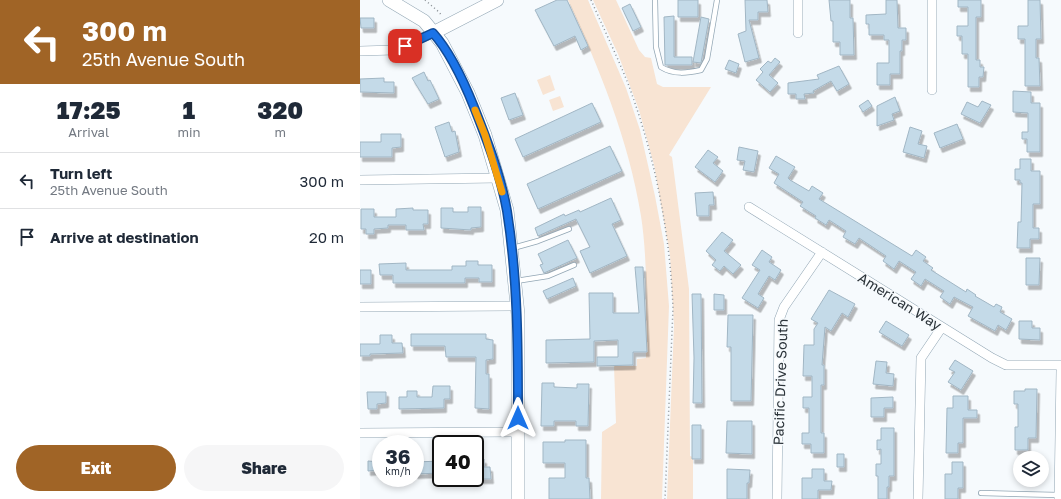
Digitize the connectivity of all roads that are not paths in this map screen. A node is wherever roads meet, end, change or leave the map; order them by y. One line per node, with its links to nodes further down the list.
1 (389, 0): 7 (street)
2 (497, 0): 7 (street)
3 (655, 0): 4 (lane)
4 (717, 0)
5 (798, 0): 8 (street)
6 (932, 0): 10 (street)
7 (433, 33): 9 (street); 11 (street)
8 (798, 33)
9 (360, 51)
10 (932, 90)
11 (498, 178): 12 (street); 15 (street)
12 (360, 180)
13 (749, 207): 16 (street, American Way)
14 (569, 229): 15 (lane)
15 (511, 248): 18 (street)
16 (822, 252): 21 (street, American Way); 30 (street, Pacific Drive South)
17 (574, 265): 18 (lane)
18 (514, 281): 19 (street)
19 (516, 306): 20 (street); 26 (street)
20 (360, 307)
21 (942, 327): 22 (street, American Way); 31 (street)
22 (1061, 365)
23 (1061, 371): 24 (street)
24 (1061, 426): 28 (street)
25 (360, 432): 26 (street)
26 (518, 432): 29 (street)
27 (981, 493): 28 (lane)
28 (1059, 497)
29 (518, 499)
30 (777, 499)
31 (918, 499)

